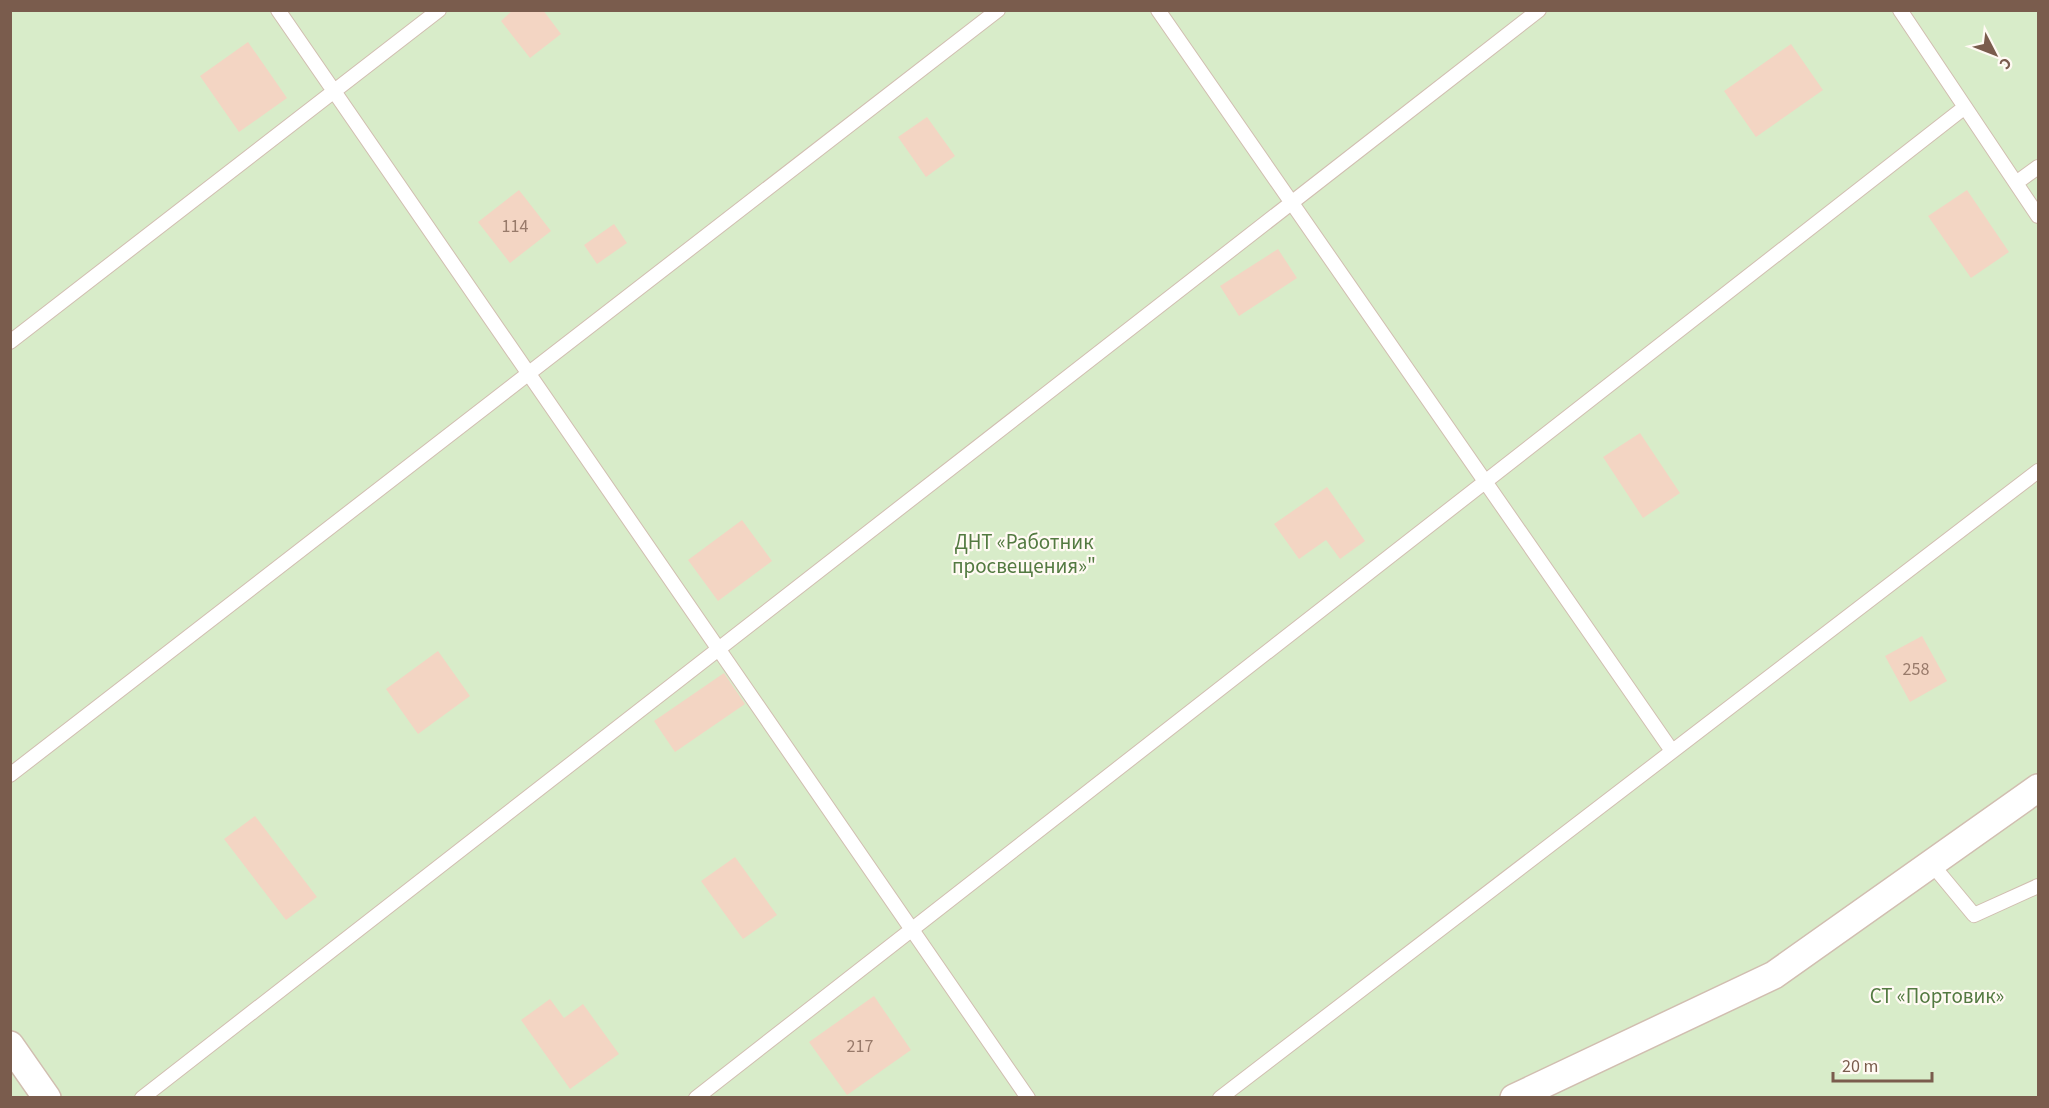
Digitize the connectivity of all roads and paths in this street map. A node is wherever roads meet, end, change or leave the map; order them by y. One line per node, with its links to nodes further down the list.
1 (278, 10): 7 (lane)
2 (439, 10): 7 (lane)
3 (998, 10): 14 (lane)
4 (1158, 10): 11 (lane)
5 (1539, 10): 11 (lane)
6 (1900, 10): 8 (lane)
7 (334, 92): 13 (lane); 14 (lane)
8 (1965, 107): 10 (lane); 16 (lane)
9 (2038, 167): 10 (lane)
10 (2016, 183): 12 (lane)
11 (1292, 203): 16 (lane); 17 (lane)
12 (2038, 216)
13 (10, 342)
14 (529, 374): 17 (lane); 19 (lane)
15 (2038, 471): 18 (lane)
16 (1485, 482): 18 (lane); 23 (lane)
17 (718, 649): 23 (lane); 26 (lane)
18 (1672, 751): 29 (lane)
19 (10, 776)
20 (2038, 788): 21 (street)
21 (1930, 862): 22 (lane); 30 (street)
22 (2038, 886)
23 (912, 929): 27 (lane); 28 (lane)
24 (10, 1045): 25 (street)
25 (47, 1098)
26 (142, 1098)
27 (696, 1098)
28 (1028, 1098)
29 (1220, 1098)
30 (1515, 1098)

